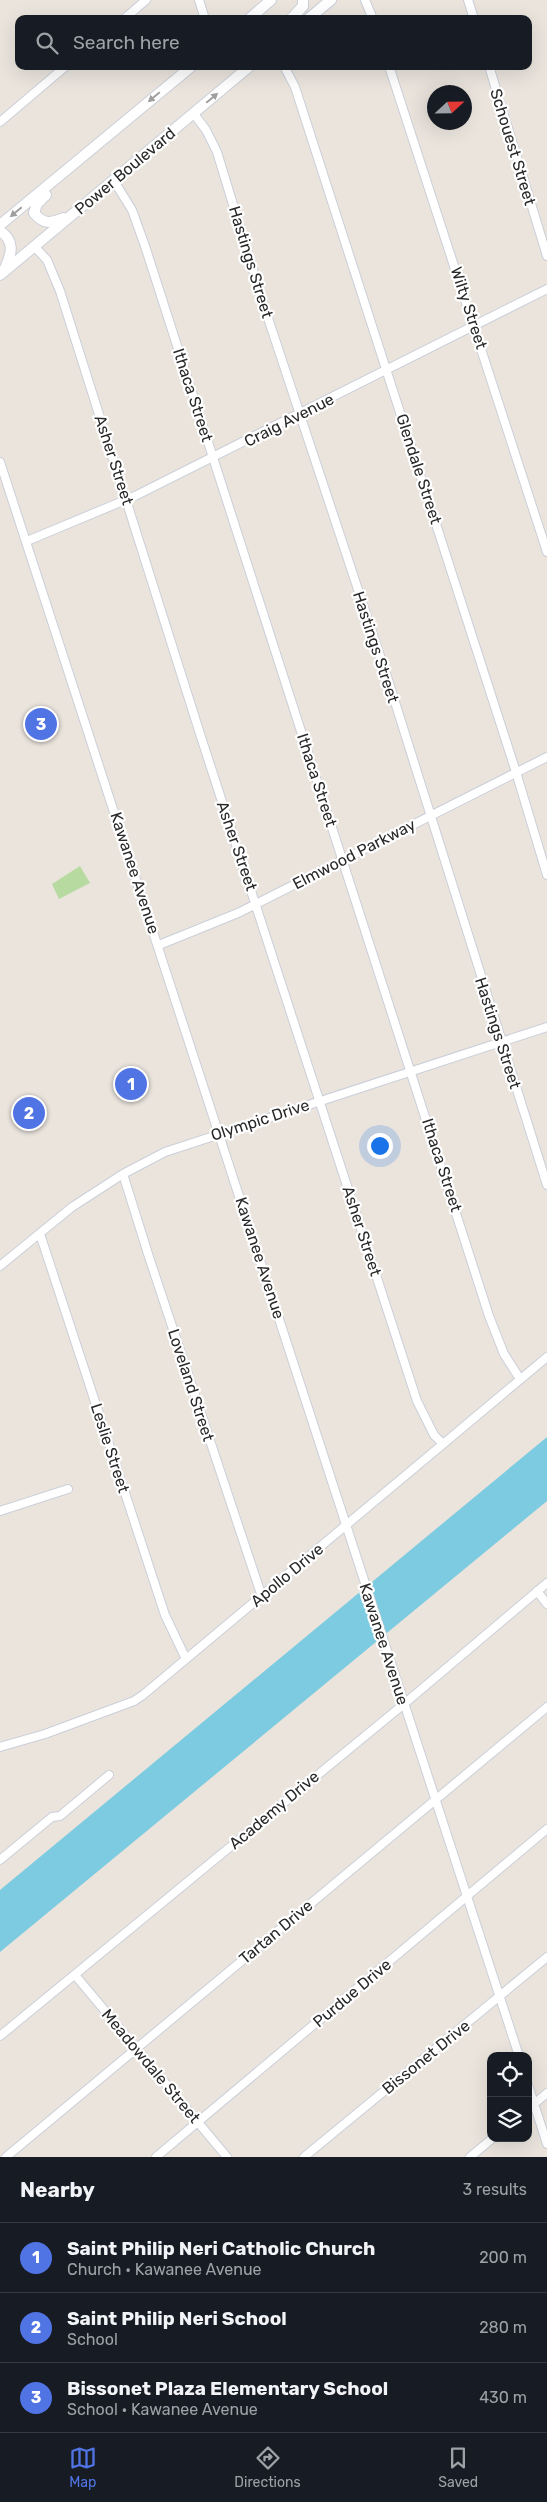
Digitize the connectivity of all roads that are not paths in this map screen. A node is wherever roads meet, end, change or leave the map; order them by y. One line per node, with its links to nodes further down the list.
1 (146, 0): 8 (street)
2 (198, 0): 9 (street)
3 (271, 0): 10 (main road)
4 (303, 0): 11 (main road)
5 (331, 0): 12 (main road)
6 (365, 0): 13 (street)
7 (468, 0): 14 (street)
8 (129, 15)
9 (204, 15)
10 (254, 15)
11 (295, 15)
12 (313, 15)
13 (371, 15)
14 (473, 15)
15 (61, 70): 22 (street)
16 (187, 70): 23 (main road, one-way to 23)
17 (245, 70): 21 (main road, Power Boulevard, one-way to 17)
18 (286, 70): 33 (street, Glendale Street)
19 (390, 70): 32 (street, Wilty Street)
20 (490, 70): 29 (street, Schouest Street)
21 (194, 114): 24 (main road, Power Boulevard); 34 (street, Hastings Street)
22 (0, 122)
23 (54, 181): 25 (main road); 26 (main road, one-way to 26)
24 (114, 181): 25 (main road, Power Boulevard); 35 (street, Ithaca Street)
25 (70, 216): 28 (main road, Power Boulevard)
26 (0, 225)
27 (0, 231): 30 (main road)
28 (34, 246): 30 (main road, Power Boulevard); 37 (street, Asher Street)
29 (547, 256)
30 (1, 274)
31 (547, 289): 32 (street, Craig Avenue)
32 (475, 325): 33 (street, Craig Avenue); 39 (street, Wilty Street)
33 (387, 370): 34 (street, Craig Avenue); 41 (street, Glendale Street)
34 (300, 414): 35 (street, Craig Avenue); 42 (street, Hastings Street)
35 (213, 458): 37 (street, Craig Avenue); 43 (street, Ithaca Street)
36 (0, 462): 38 (street, Kawanee Avenue)
37 (127, 500): 38 (street, Craig Avenue); 45 (street, Asher Street)
38 (27, 541): 46 (street, Kawanee Avenue)
39 (547, 552)
40 (547, 756): 41 (street, Elmwood Parkway)
41 (516, 772): 42 (street, Elmwood Parkway); 44 (street, Glendale Street)
42 (429, 817): 43 (street, Elmwood Parkway); 48 (street, Hastings Street)
43 (342, 861): 45 (street, Elmwood Parkway); 49 (street, Ithaca Street)
44 (547, 875)
45 (257, 903): 46 (street, Elmwood Parkway); 50 (street, Asher Street)
46 (158, 945): 51 (street, Kawanee Avenue)
47 (547, 1027): 48 (street, Olympic Drive)
48 (501, 1042): 49 (street, Olympic Drive); 53 (street, Hastings Street)
49 (412, 1071): 50 (street, Olympic Drive); 57 (street, Ithaca Street)
50 (320, 1101): 51 (street, Olympic Drive); 58 (street, Asher Street)
51 (220, 1133): 52 (street, Olympic Drive); 61 (street, Kawanee Avenue)
52 (123, 1174): 54 (street, Olympic Drive); 64 (street, Loveland Street)
53 (547, 1185)
54 (40, 1234): 55 (street, Olympic Drive); 66 (street, Leslie Street)
55 (0, 1266)
56 (547, 1358): 57 (street, Apollo Drive)
57 (520, 1379): 58 (street, Apollo Drive)
58 (443, 1444): 61 (street, Apollo Drive)
59 (68, 1489): 60 (street)
60 (0, 1511)
61 (346, 1525): 64 (street, Apollo Drive); 67 (street, Kawanee Avenue)
62 (547, 1582): 63 (street, Academy Drive)
63 (536, 1591): 65 (street); 67 (street, Academy Drive)
64 (262, 1596): 66 (street, Apollo Drive)
65 (547, 1604)
66 (186, 1659): 69 (street, Apollo Drive)
67 (404, 1704): 71 (street, Kawanee Avenue); 76 (street, Academy Drive)
68 (547, 1707): 71 (street, Tartan Drive)
69 (0, 1747)
70 (109, 1775): 73 (street)
71 (434, 1800): 74 (street, Kawanee Avenue); 79 (street, Tartan Drive)
72 (547, 1829): 74 (street, Purdue Drive)
73 (0, 1860)
74 (467, 1898): 77 (street, Kawanee Avenue); 84 (street, Purdue Drive)
75 (547, 1956): 77 (street, Bissonet Drive)
76 (75, 1975): 78 (street, Academy Drive); 79 (street, Meadowdale Street)
77 (499, 1996): 80 (street, Kawanee Avenue); 90 (street, Bissonet Drive)
78 (0, 2036)
79 (138, 2048): 84 (street, Meadowdale Street); 87 (street, Tartan Drive)
80 (518, 2052)
81 (547, 2093): 82 (street)
82 (532, 2105)
83 (532, 2108): 86 (street)
84 (198, 2122): 88 (street, Purdue Drive); 89 (street, Meadowdale Street)
85 (488, 2142): 91 (street)
86 (547, 2144)
87 (6, 2157)
88 (156, 2157)
89 (227, 2157)
90 (304, 2157)
91 (470, 2157)

